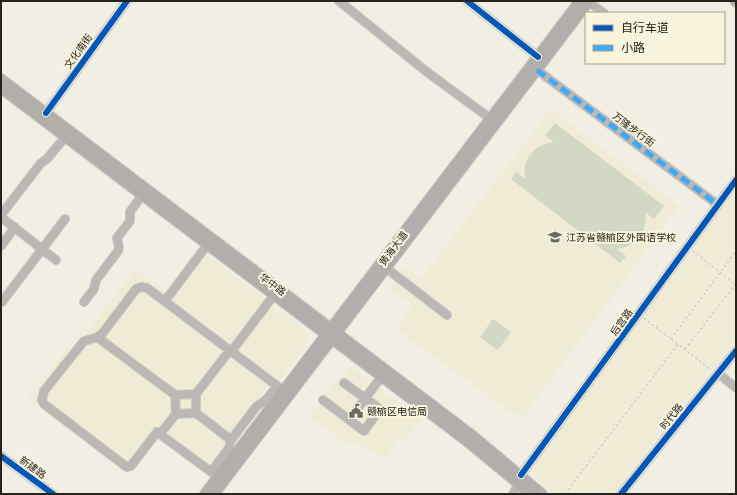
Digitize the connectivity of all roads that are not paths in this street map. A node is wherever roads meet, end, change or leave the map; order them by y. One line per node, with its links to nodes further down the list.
1 (128, 1): 10 (street, 文化南街)
2 (339, 1): 11 (street)
3 (467, 1): 6 (street)
4 (583, 1): 5 (street); 6 (main road, 黄海大道); 7 (main road, 黄海大道)
5 (602, 12)
6 (538, 57): 11 (main road, 黄海大道)
7 (537, 70): 15 (street, 万隆步行街); 23 (main road, 黄海大道)
8 (1, 79): 10 (main road, 华中路)
9 (1, 88): 12 (main road, 华中路)
10 (46, 113): 29 (main road, 华中路)
11 (491, 119): 29 (main road, 黄海大道)
12 (64, 137): 14 (main road, 华中路); 16 (street)
13 (736, 180): 15 (street, 后宫路)
14 (142, 195): 19 (main road, 华中路); 27 (street)
15 (718, 205): 49 (street, 后宫路)
16 (1, 216): 18 (street)
17 (65, 219): 21 (street)
18 (15, 227): 20 (street); 21 (street)
19 (207, 245): 24 (main road, 华中路); 26 (street)
20 (1, 246)
21 (42, 249): 22 (street); 25 (street)
22 (56, 260)
23 (386, 268): 28 (street); 29 (main road, 黄海大道)
24 (274, 295): 29 (main road, 华中路); 31 (street)
25 (1, 301)
26 (165, 301): 30 (street); 31 (street)
27 (84, 302)
28 (447, 315)
29 (332, 334): 34 (main road, 华中路); 37 (main road, 黄海大道); 49 (main road, 华中路); 52 (main road, 黄海大道)
30 (97, 337): 39 (street); 45 (street)
31 (230, 351): 37 (street); 38 (street)
32 (736, 351): 33 (street, 时代路)
33 (718, 374): 36 (street); 56 (street, 时代路)
34 (382, 376): 40 (street); 49 (main road, 华中路)
35 (344, 383): 40 (street)
36 (736, 388)
37 (280, 389): 46 (street); 48 (main road, 黄海大道)
38 (196, 394): 39 (street); 43 (street)
39 (175, 395): 42 (street)
40 (365, 398): 44 (street); 44 (street)
41 (323, 400): 44 (street)
42 (176, 414): 43 (street); 45 (street)
43 (196, 414): 46 (street)
44 (349, 420)
45 (160, 434): 48 (street)
46 (231, 440): 48 (street)
47 (1, 456): 50 (street, 新建路)
48 (214, 475): 51 (main road, 黄海大道)
49 (521, 478): 53 (street, 后宫路); 54 (main road, 华中路); 55 (main road, 华中路)
50 (53, 494)
51 (205, 494)
52 (214, 494)
53 (513, 494)
54 (531, 494)
55 (542, 494)
56 (621, 494)

